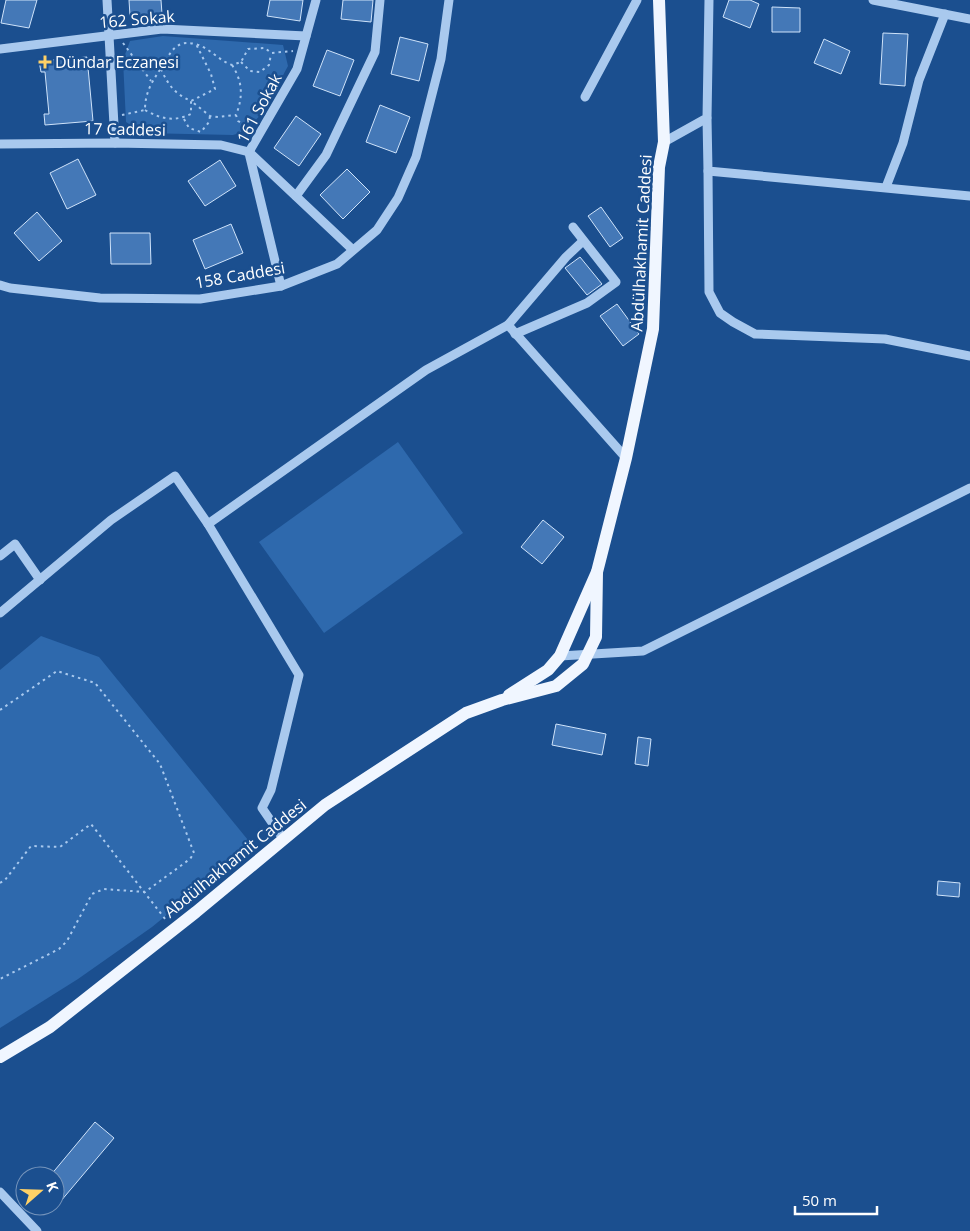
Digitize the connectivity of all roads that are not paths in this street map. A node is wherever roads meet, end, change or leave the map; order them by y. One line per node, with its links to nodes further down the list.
1 (108, 0): 11 (street)
2 (316, 0): 12 (street, 161 Sokak)
3 (380, 0): 22 (street)
4 (449, 0): 26 (street, 158 Caddesi)
5 (637, 0): 14 (street)
6 (659, 0): 16 (main road, Abdülhakhamit Caddesi)
7 (709, 0): 15 (street)
8 (872, 0): 9 (street)
9 (945, 14): 10 (street); 21 (street)
10 (970, 18)
11 (114, 35): 12 (street, 162 Sokak); 13 (street, 162 Sokak); 17 (street)
12 (306, 36): 19 (street, 161 Sokak)
13 (0, 49)
14 (585, 97)
15 (707, 118): 16 (street); 20 (street)
16 (664, 142): 32 (main road, Abdülhakhamit Caddesi)
17 (115, 143): 18 (street, 17 Caddesi); 19 (street, 17 Caddesi)
18 (0, 144)
19 (249, 152): 22 (street, 161 Sokak); 28 (street)
20 (708, 171): 21 (street); 31 (street)
21 (886, 187): 23 (street)
22 (296, 196): 26 (street, 161 Sokak)
23 (970, 196)
24 (572, 227): 25 (street)
25 (583, 241): 29 (street); 30 (street)
26 (352, 250): 28 (street, 158 Caddesi)
27 (0, 285): 28 (street, 158 Caddesi)
28 (281, 286)
29 (508, 325): 30 (street); 34 (street)
30 (515, 334): 32 (street)
31 (970, 356)
32 (626, 458): 36 (main road, Abdülhakhamit Caddesi)
33 (970, 488): 40 (street)
34 (208, 524): 37 (street); 44 (street)
35 (0, 556): 37 (street)
36 (597, 572): 39 (main road, Abdülhakhamit Caddesi); 40 (main road, Abdülhakhamit Caddesi)
37 (40, 580): 38 (street)
38 (0, 613)
39 (560, 656): 40 (street); 41 (main road, Abdülhakhamit Caddesi)
40 (588, 656): 42 (main road, Abdülhakhamit Caddesi)
41 (548, 670): 42 (street); 43 (main road, Abdülhakhamit Caddesi)
42 (556, 686): 43 (main road, Abdülhakhamit Caddesi)
43 (502, 700): 44 (main road, Abdülhakhamit Caddesi)
44 (284, 840): 45 (main road, Abdülhakhamit Caddesi)
45 (0, 1058)
46 (0, 1192): 47 (street)
47 (37, 1231)

